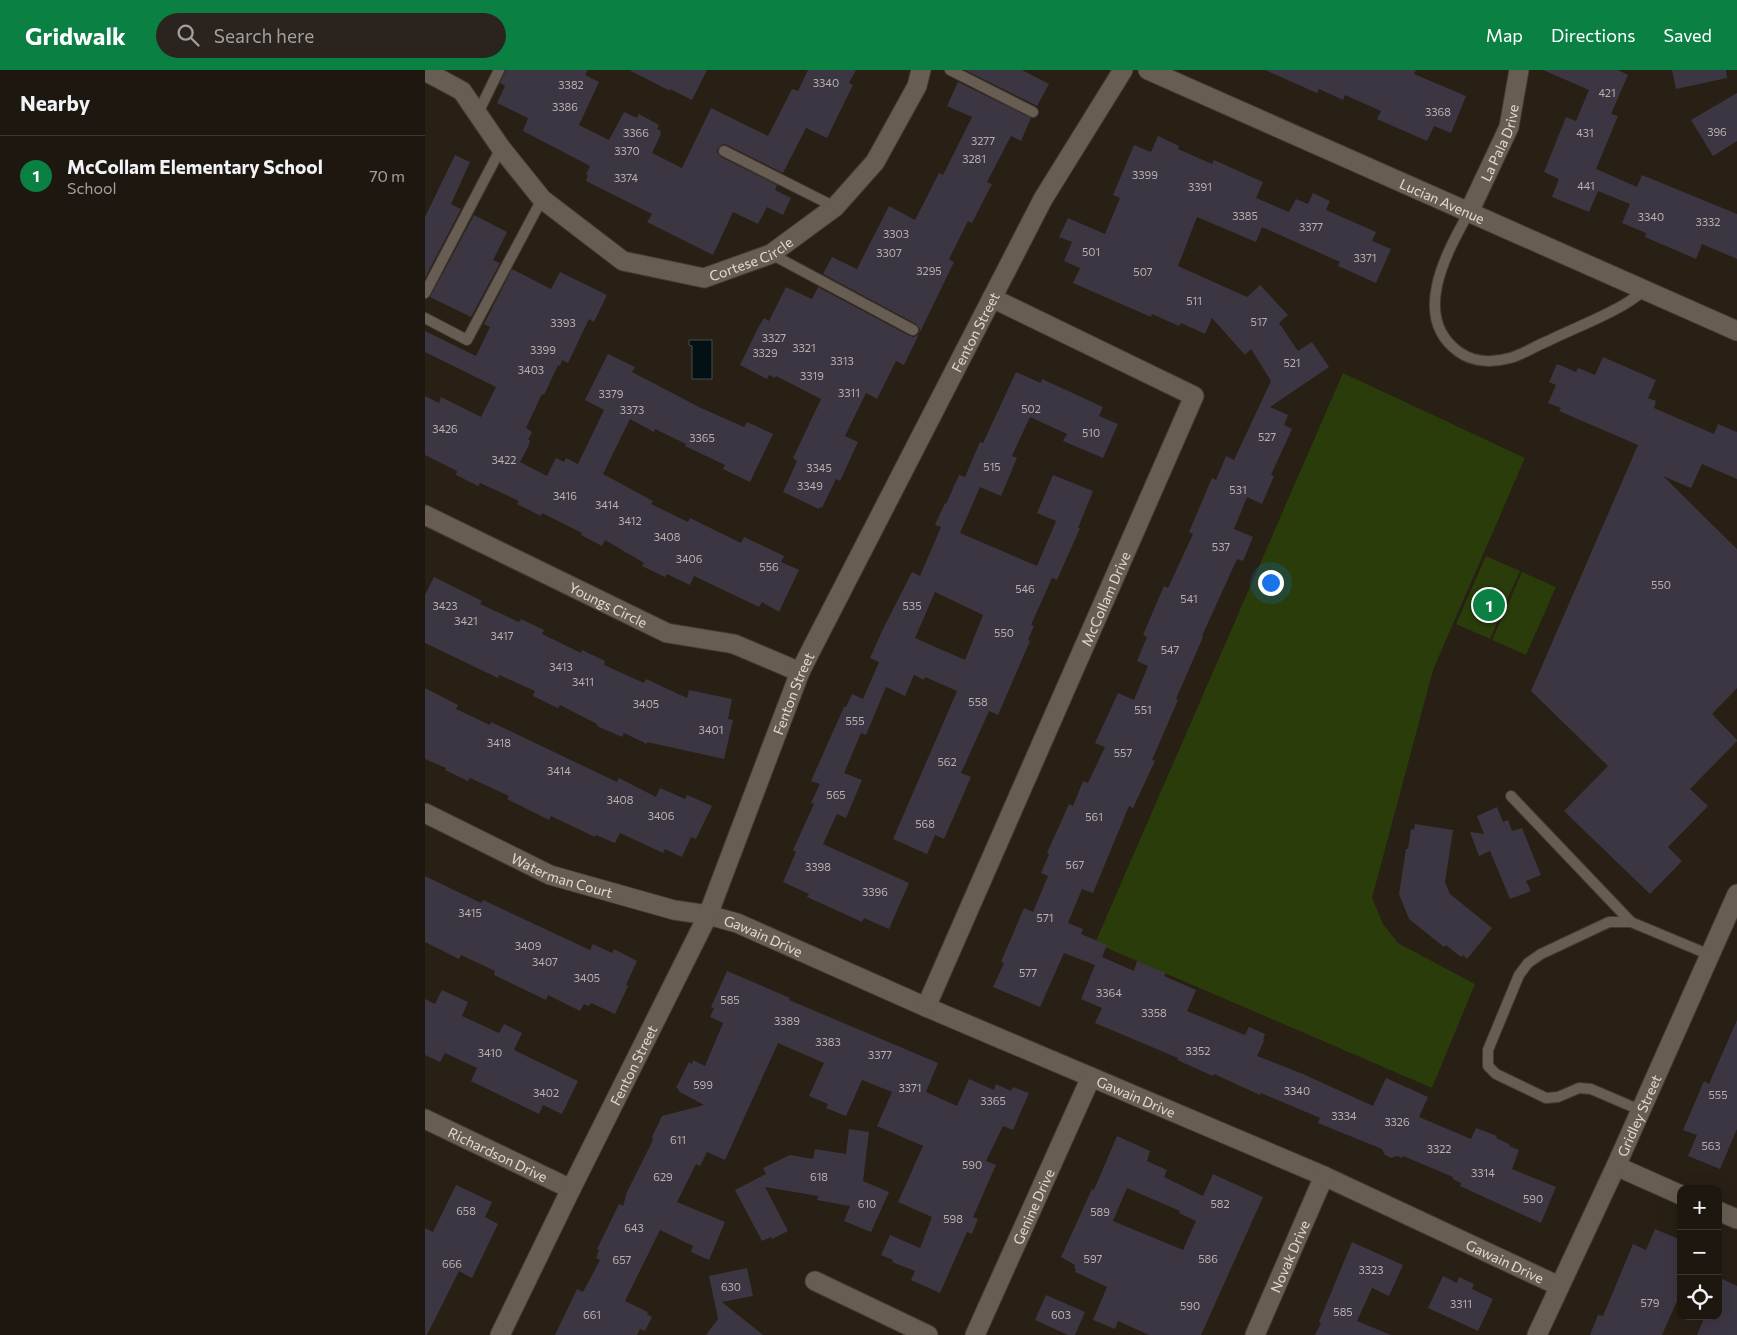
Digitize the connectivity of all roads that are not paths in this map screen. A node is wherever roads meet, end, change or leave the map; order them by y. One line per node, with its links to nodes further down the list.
1 (499, 70): 9 (lane)
2 (921, 70): 13 (street, Cortese Circle)
3 (950, 70): 8 (lane)
4 (1123, 70): 18 (street, Fenton Street)
5 (1148, 70): 14 (street, Lucian Avenue)
6 (1519, 70): 14 (street, La Pala Drive)
7 (425, 71): 9 (street, Cortese Circle)
8 (1033, 112)
9 (477, 113): 10 (street, Cortese Circle)
10 (501, 148): 12 (street, Cortese Circle); 17 (lane)
11 (724, 150): 13 (lane)
12 (542, 200): 15 (street, Cortese Circle); 19 (lane)
13 (835, 207): 15 (street, Cortese Circle)
14 (1469, 212): 16 (street, Lucian Avenue); 16 (lane)
15 (771, 254): 20 (lane)
16 (1645, 290): 21 (street, Lucian Avenue)
17 (425, 293)
18 (991, 298): 23 (street, Fenton Street); 30 (street, McCollam Drive)
19 (425, 318)
20 (913, 330)
21 (1737, 331)
22 (425, 515): 23 (street, Youngs Circle)
23 (800, 672): 27 (street, Fenton Street)
24 (1511, 796): 28 (lane)
25 (425, 813): 27 (street, Waterman Court)
26 (1737, 894): 29 (street, Gridley Street)
27 (708, 915): 30 (street, Gawain Drive); 36 (street, Fenton Street)
28 (1631, 922): 29 (lane); 32 (lane)
29 (1710, 955): 32 (street, Gridley Street)
30 (926, 1007): 31 (street, Gawain Drive)
31 (1091, 1077): 35 (street, Gawain Drive); 44 (street, Genine Drive)
32 (1640, 1110): 34 (street, Gridley Street)
33 (425, 1119): 36 (street, Richardson Drive)
34 (1615, 1166): 37 (street); 41 (street, Gridley Street)
35 (1324, 1176): 41 (street, Gawain Drive); 45 (street, Novak Drive)
36 (571, 1189): 42 (street, Fenton Street)
37 (1677, 1193)
38 (1722, 1213): 39 (street)
39 (1737, 1219)
40 (815, 1281): 43 (street)
41 (1559, 1286): 46 (street, Gridley Street)
42 (501, 1335)
43 (928, 1335)
44 (975, 1335)
45 (1255, 1335)
46 (1537, 1335)

